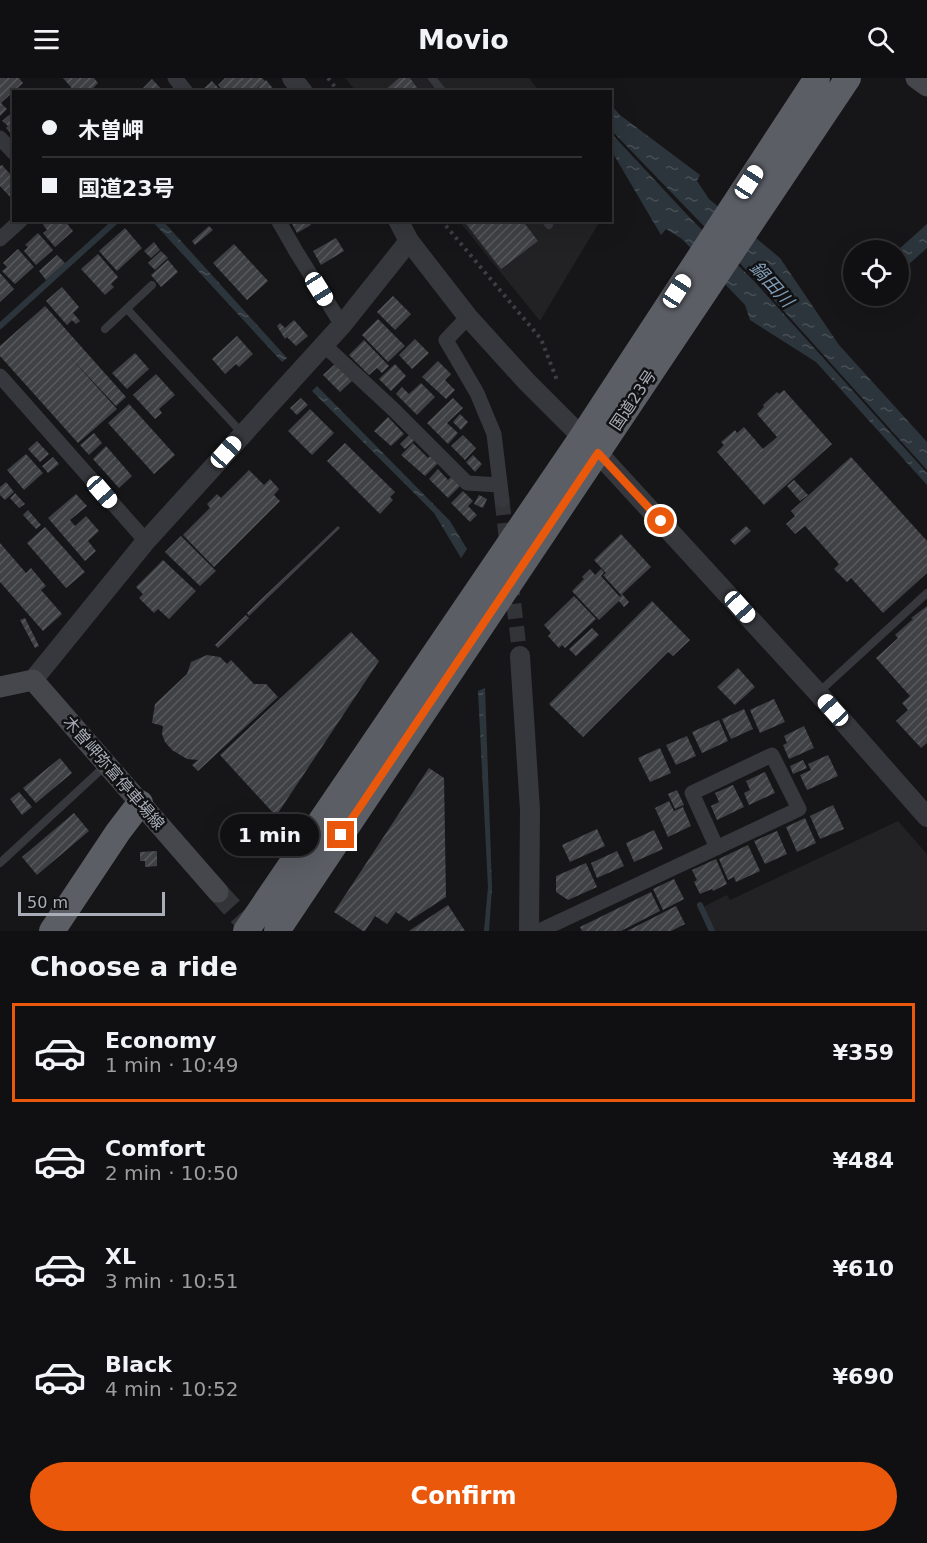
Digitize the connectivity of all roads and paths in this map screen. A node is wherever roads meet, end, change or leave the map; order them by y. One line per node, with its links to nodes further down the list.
1 (175, 78): 9 (street)
2 (292, 78): 10 (street)
3 (328, 78): 11 (path)
4 (432, 78): 12 (lane)
5 (816, 78): 19 (highway, 国道23号)
6 (848, 78): 19 (highway, 国道23号)
7 (916, 78): 8 (main road)
8 (927, 86)
9 (184, 90)
10 (301, 90)
11 (337, 90)
12 (441, 90)
13 (19, 222): 17 (street)
14 (279, 222): 23 (street)
15 (399, 222): 18 (street)
16 (443, 222): 27 (path)
17 (0, 239)
18 (409, 241): 22 (street); 23 (street)
19 (697, 282): 29 (highway, 国道23号)
20 (152, 285): 21 (lane)
21 (127, 309): 24 (lane); 28 (lane)
22 (468, 317): 25 (street); 29 (street)
23 (342, 325): 25 (street)
24 (105, 329)
25 (324, 345): 28 (street)
26 (0, 376): 30 (street)
27 (558, 380)
28 (243, 434): 30 (street)
29 (590, 445): 35 (street); 43 (highway, 国道23号); 44 (highway, 国道23号)
30 (146, 541): 33 (street)
31 (927, 593): 35 (lane)
32 (520, 656): 45 (street)
33 (33, 680): 34 (main road); 36 (main road, 木曽岬弥富停車場線)
34 (0, 687)
35 (818, 693): 38 (street)
36 (106, 765): 37 (main road, 木曽岬弥富停車場線); 40 (lane)
37 (140, 803): 41 (main road, 木曽岬弥富停車場線); 42 (highway)
38 (927, 817)
39 (717, 848): 39 (street); 46 (street)
40 (0, 863)
41 (218, 892)
42 (52, 931)
43 (246, 931)
44 (277, 931)
45 (529, 931)
46 (539, 931)

